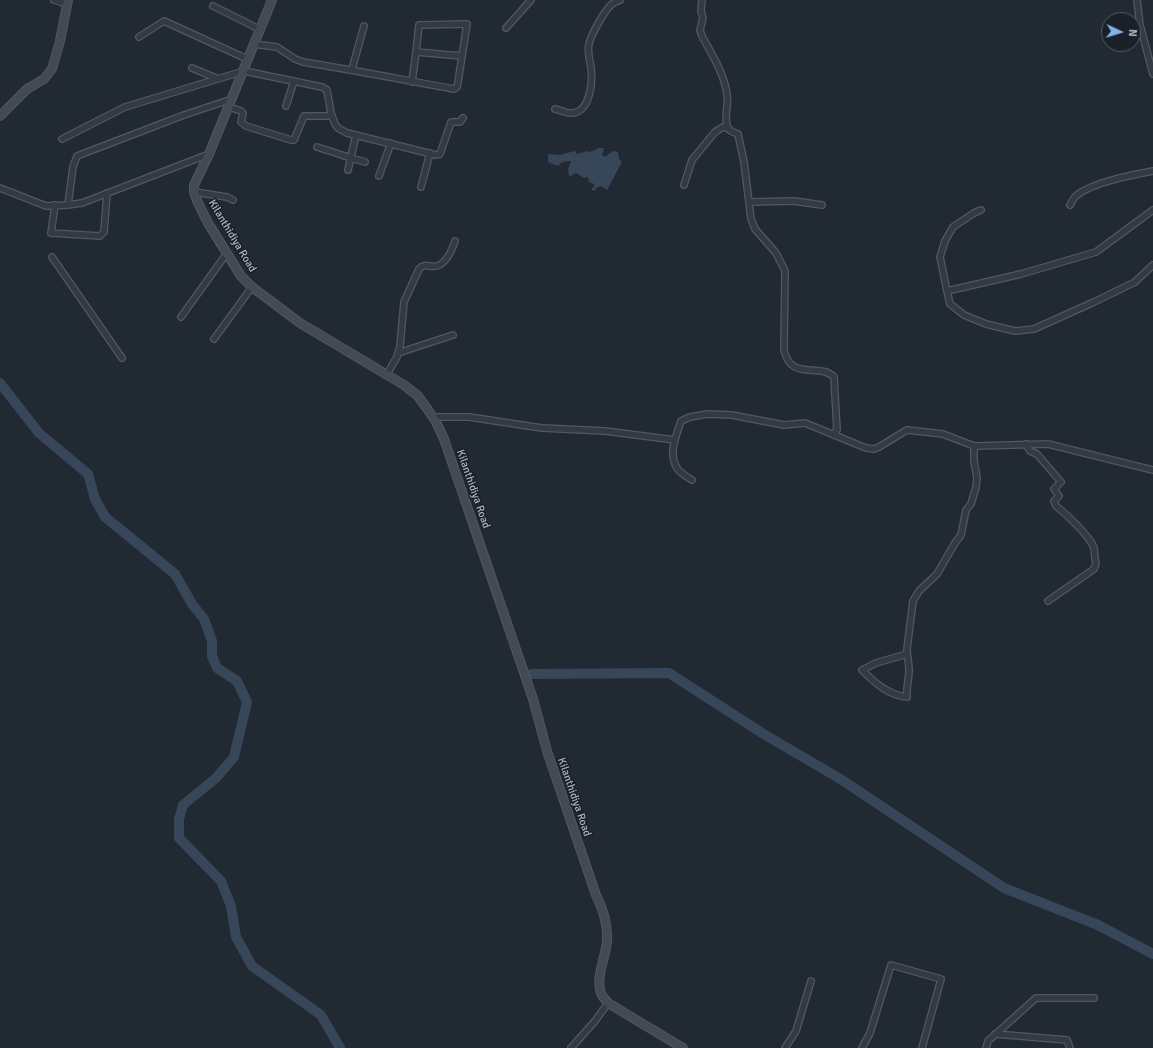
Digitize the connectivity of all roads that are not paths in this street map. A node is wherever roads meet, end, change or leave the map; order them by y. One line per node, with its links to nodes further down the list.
1 (54, 0): 7 (street)
2 (272, 0): 11 (street, Kilanthidiya Road)
3 (531, 0): 10 (street)
4 (620, 0): 26 (street)
5 (702, 0): 30 (street)
6 (1137, 0): 20 (street)
7 (68, 2): 27 (street)
8 (213, 6): 11 (street)
9 (364, 26): 19 (street)
10 (506, 28)
11 (259, 29): 13 (street, Kilanthidiya Road)
12 (139, 37): 16 (street)
13 (253, 44): 16 (street, Kilanthidiya Road); 19 (street)
14 (416, 52): 15 (street); 15 (street); 23 (street)
15 (462, 56): 23 (street)
16 (247, 59): 18 (street, Kilanthidiya Road)
17 (192, 68): 21 (street)
18 (244, 70): 21 (street); 22 (street); 24 (street, Kilanthidiya Road)
19 (352, 70): 23 (street)
20 (1153, 74)
21 (216, 78): 32 (street)
22 (294, 81): 25 (street); 28 (street)
23 (412, 82)
24 (231, 103): 28 (street); 36 (street, Kilanthidiya Road); 50 (street)
25 (286, 106)
26 (555, 109)
27 (0, 116)
28 (332, 116): 31 (street)
29 (463, 118): 35 (street)
30 (727, 128): 42 (street); 48 (street)
31 (356, 135): 33 (street); 37 (street)
32 (62, 139)
33 (391, 143): 35 (street); 41 (street)
34 (317, 147): 37 (street)
35 (430, 153): 43 (street)
36 (209, 154): 45 (street, Kilanthidiya Road); 46 (street)
37 (351, 158): 38 (street); 39 (street)
38 (365, 162)
39 (348, 170)
40 (1153, 172): 52 (street)
41 (379, 176)
42 (684, 185)
43 (421, 187)
44 (0, 188): 49 (street)
45 (194, 192): 47 (street); 56 (street, Kilanthidiya Road)
46 (107, 194): 49 (street); 50 (street)
47 (233, 200)
48 (749, 202): 51 (street); 68 (street)
49 (55, 205): 50 (street)
50 (68, 205)
51 (822, 205)
52 (1070, 205)
53 (981, 210): 60 (street)
54 (1153, 210): 60 (street)
55 (455, 241): 64 (street)
56 (227, 253): 59 (street, Kilanthidiya Road); 61 (street)
57 (52, 257): 65 (street)
58 (1153, 265): 60 (street)
59 (252, 287): 63 (street); 66 (street, Kilanthidiya Road)
60 (947, 292)
61 (181, 317)
62 (453, 335): 64 (street)
63 (214, 339)
64 (398, 353): 66 (street)
65 (122, 358)
66 (387, 374): 67 (street, Kilanthidiya Road)
67 (432, 417): 69 (street); 78 (street, Kilanthidiya Road)
68 (833, 435): 69 (street); 71 (street)
69 (675, 440): 73 (street)
70 (1026, 444): 71 (street); 72 (street); 74 (street)
71 (974, 446): 75 (street)
72 (1153, 470)
73 (692, 480)
74 (1048, 601)
75 (907, 654): 75 (street)
76 (811, 982): 82 (street)
77 (1094, 998): 79 (street)
78 (608, 1003): 80 (street); 81 (street)
79 (994, 1034): 85 (street); 86 (street)
80 (571, 1048)
81 (684, 1048)
82 (785, 1048)
83 (862, 1048): 84 (street)
84 (922, 1048)
85 (986, 1048)
86 (1070, 1048)

